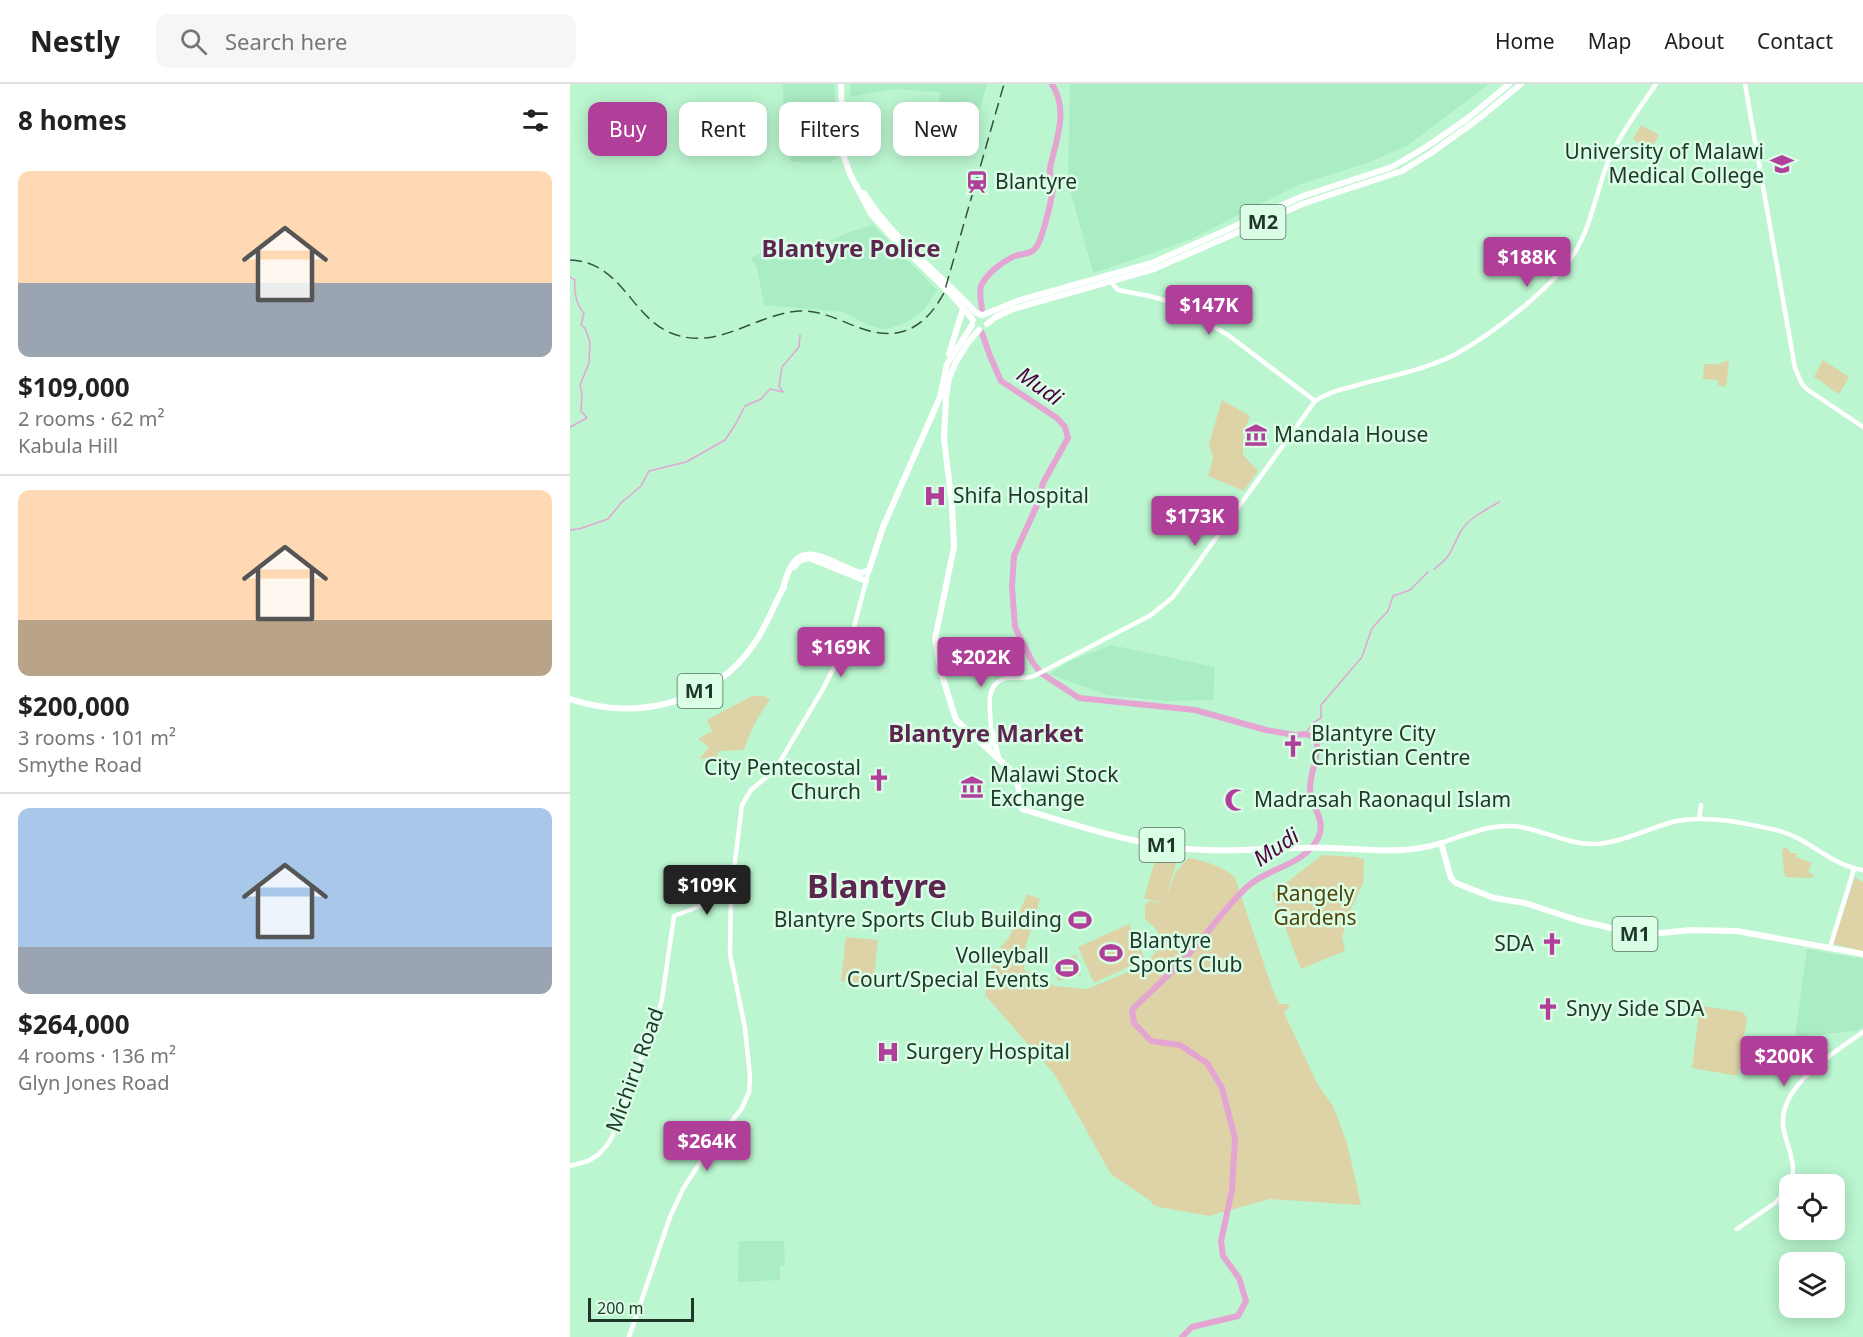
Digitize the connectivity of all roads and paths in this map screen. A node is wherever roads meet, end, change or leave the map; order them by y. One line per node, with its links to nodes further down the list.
1 (843, 84): 6 (highway)
2 (1509, 84): 9 (highway, M2)
3 (1521, 84): 7 (highway, M2)
4 (1656, 84): 14 (street)
5 (1745, 84): 15 (street)
6 (873, 213): 8 (highway); 9 (highway)
7 (1112, 282): 11 (highway, M2); 14 (street)
8 (963, 309): 10 (highway); 13 (highway)
9 (982, 315): 10 (highway); 11 (highway)
10 (972, 322): 12 (highway); 13 (highway)
11 (987, 324): 12 (highway)
12 (980, 330): 21 (highway, M1)
13 (947, 364): 16 (highway)
14 (1315, 400): 20 (street)
15 (1863, 427)
16 (869, 570): 17 (street); 18 (highway, M1)
17 (866, 581): 18 (highway, M1); 29 (street)
18 (783, 589): 19 (highway, M1)
19 (570, 699)
20 (992, 732): 21 (highway); 22 (street); 23 (highway)
21 (978, 738): 22 (highway, M1)
22 (989, 748): 23 (highway, M1)
23 (999, 757): 26 (highway, M1)
24 (1701, 805): 25 (street)
25 (1699, 819): 26 (street); 27 (street)
26 (1441, 843): 30 (highway, M1)
27 (1854, 869): 28 (street); 30 (street)
28 (1863, 870)
29 (731, 894): 33 (street, Michiru Road); 37 (street)
30 (1830, 947): 31 (highway, M1)
31 (1863, 954)
32 (1863, 1032): 34 (street)
33 (570, 1166)
34 (1793, 1174)
35 (1779, 1198): 36 (street)
36 (1737, 1228)
37 (629, 1337)

